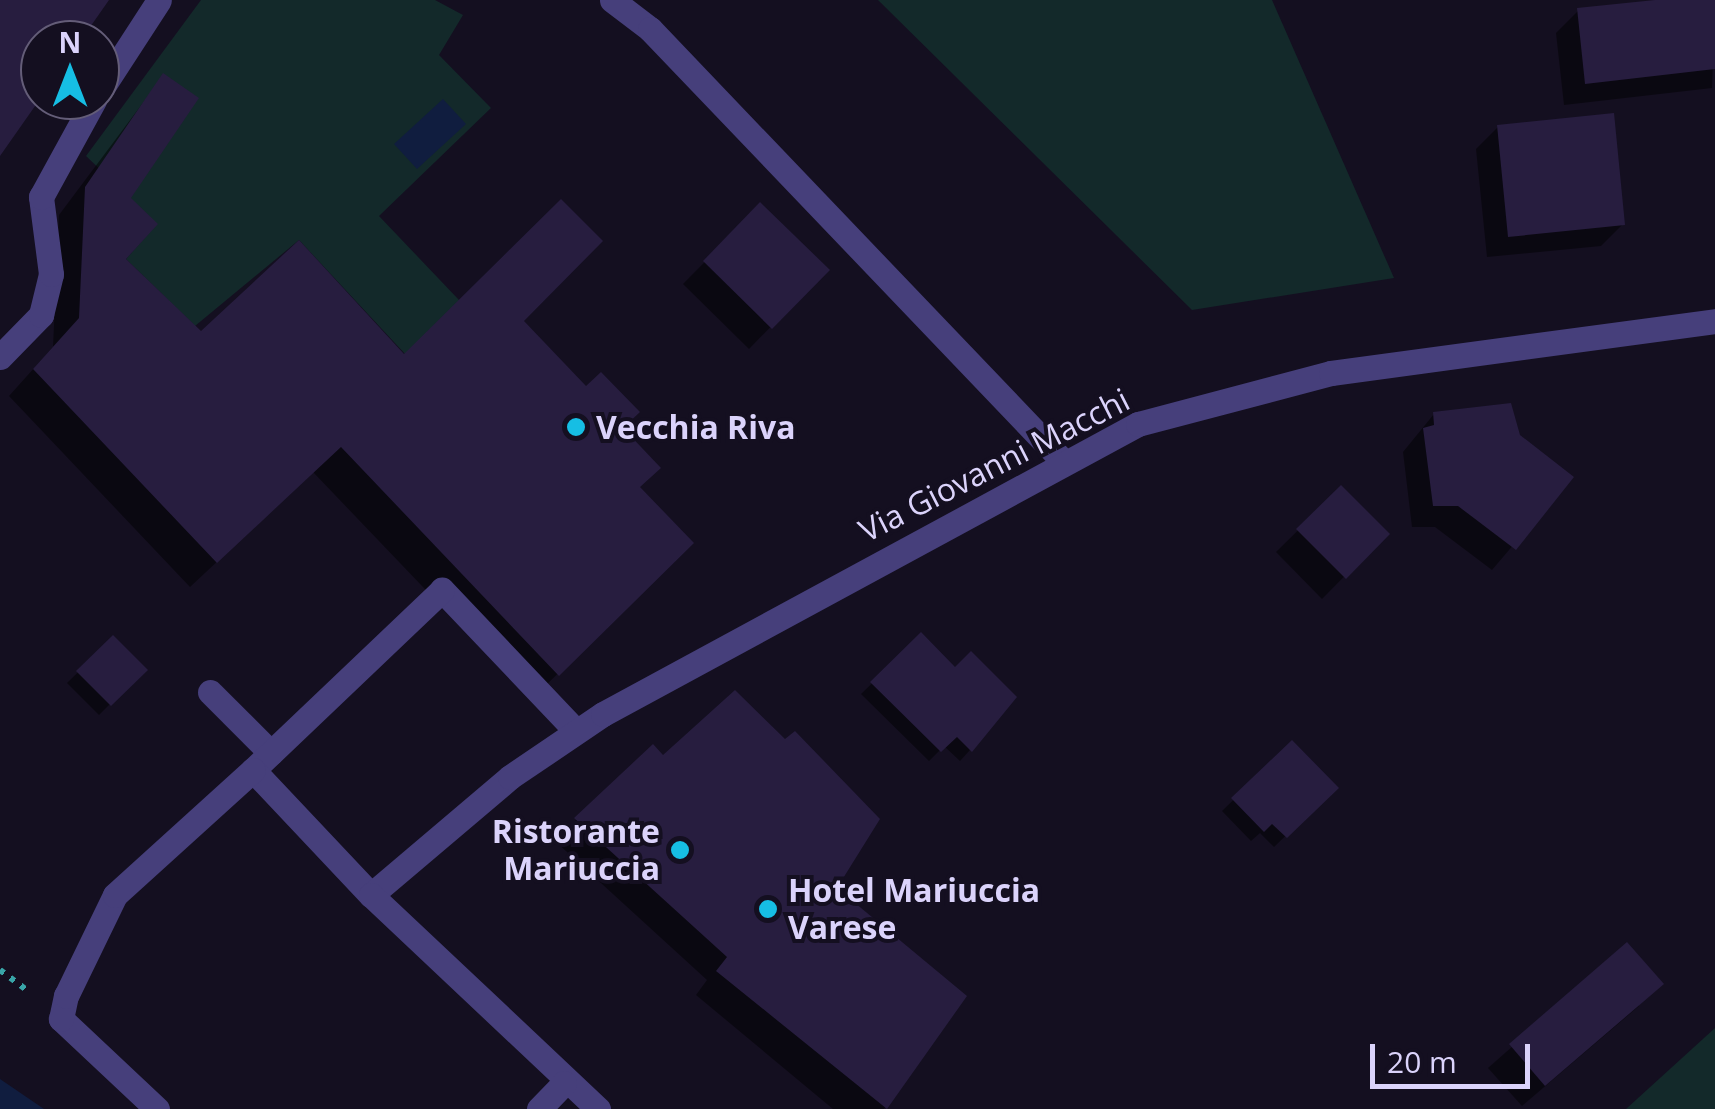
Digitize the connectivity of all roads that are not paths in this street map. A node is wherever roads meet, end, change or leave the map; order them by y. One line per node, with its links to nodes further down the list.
1 (158, 0): 3 (street)
2 (612, 0): 7 (street)
3 (120, 60)
4 (83, 120): 6 (street)
5 (1715, 322): 7 (street, Via Giovanni Macchi)
6 (0, 357)
7 (1062, 460): 9 (street, Via Giovanni Macchi)
8 (210, 692): 10 (street)
9 (576, 731): 10 (street); 11 (street, Via Giovanni Macchi)
10 (262, 761): 11 (street); 13 (street)
11 (371, 895): 12 (street)
12 (564, 1084): 14 (street); 15 (street)
13 (157, 1109)
14 (538, 1109)
15 (598, 1109)

